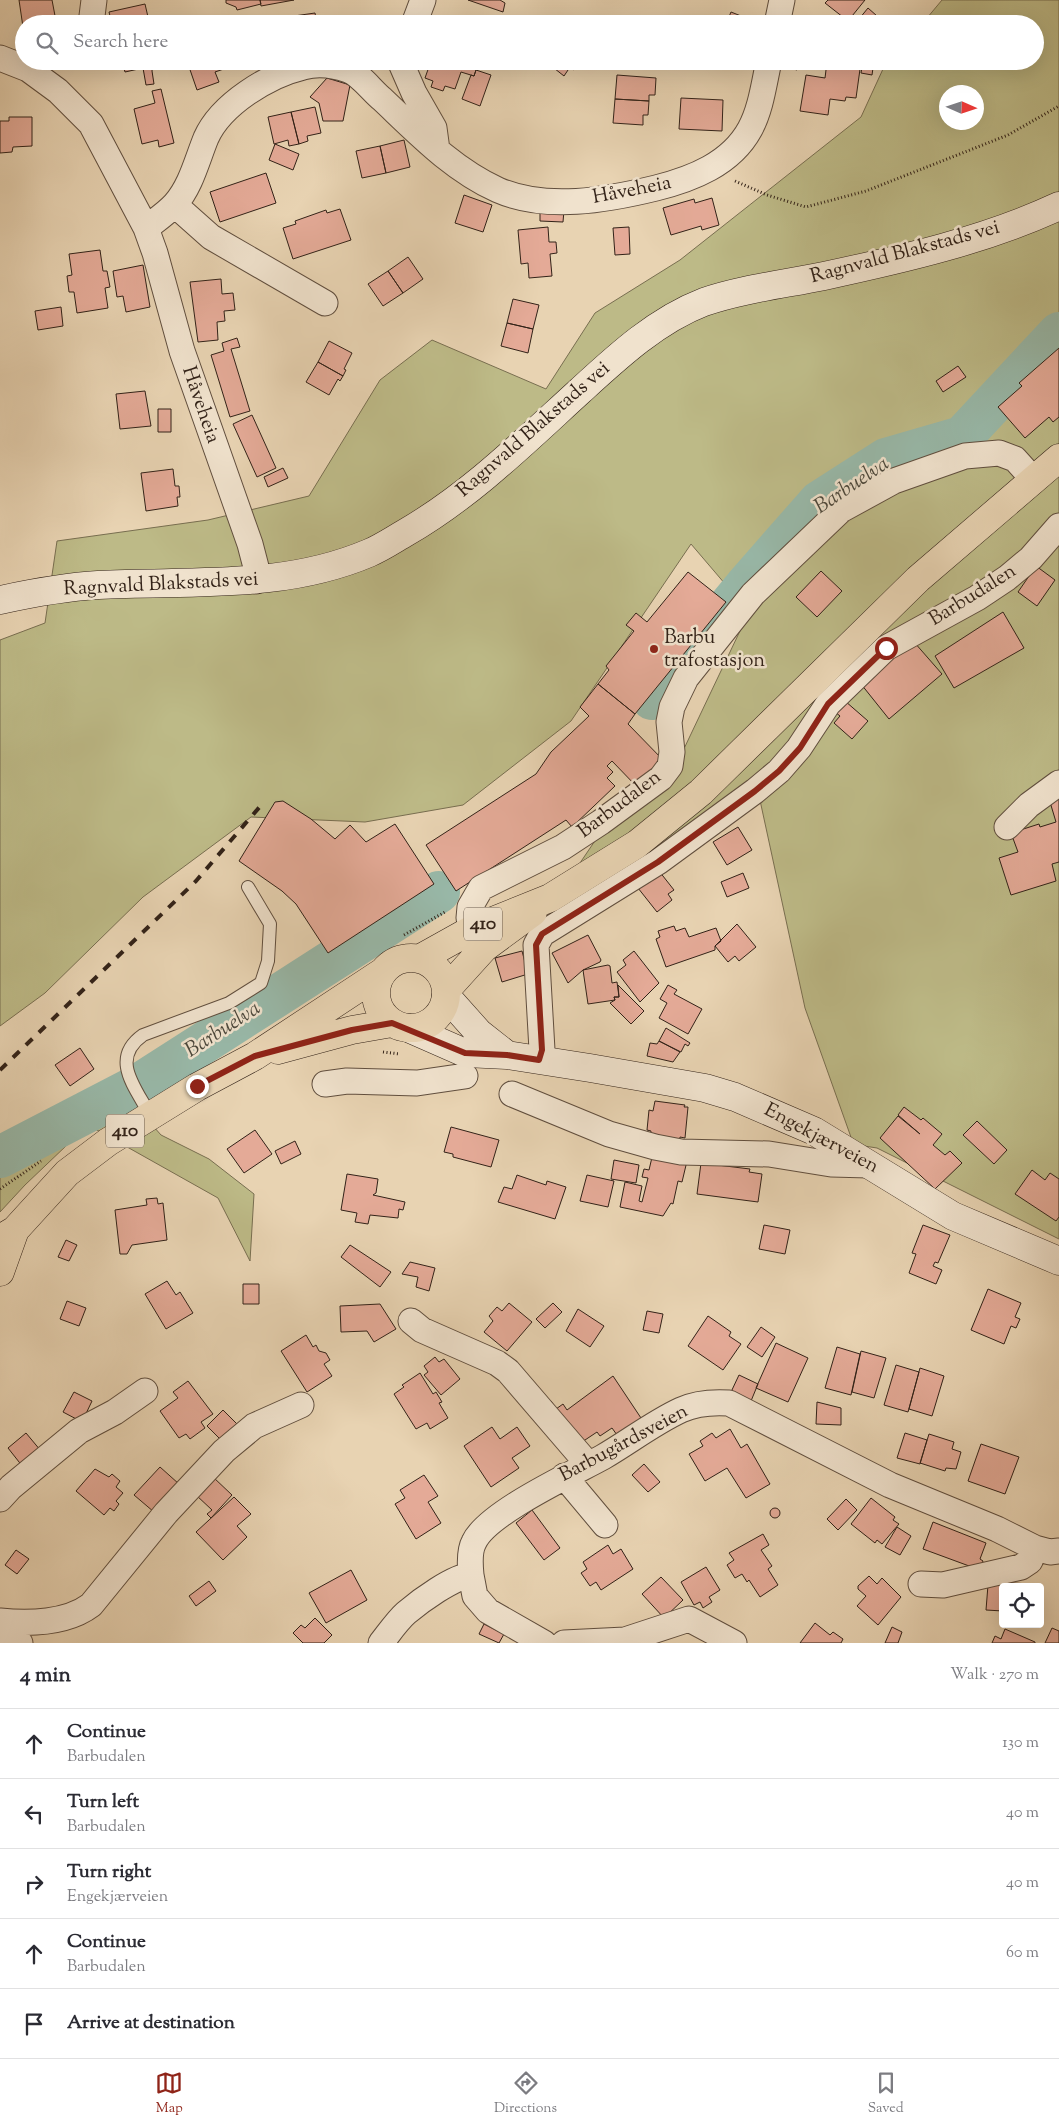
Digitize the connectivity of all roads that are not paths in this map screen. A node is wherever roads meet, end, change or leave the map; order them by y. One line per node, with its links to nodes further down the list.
1 (94, 0): 4 (street)
2 (423, 0): 5 (street)
3 (782, 0): 6 (street)
4 (92, 15)
5 (417, 15)
6 (779, 15)
7 (15, 50): 8 (street)
8 (0, 56): 9 (street, Håveheia)
9 (15, 63)
10 (29, 70): 18 (street, Håveheia)
11 (294, 70): 16 (street, Håveheia)
12 (350, 70): 15 (street, Håveheia)
13 (404, 70): 15 (street)
14 (767, 70): 15 (street, Håveheia)
15 (437, 150)
16 (174, 205): 18 (street, Håveheia); 19 (street)
17 (1059, 206): 23 (street, Ragnvald Blakstads vei)
18 (146, 228): 23 (street, Håveheia)
19 (325, 303)
20 (1059, 458): 21 (main road, Barbudalen / 410)
21 (1033, 479): 28 (main road, Barbudalen / 410); 28 (street, Barbudalen)
22 (1059, 526): 35 (street, Barbudalen)
23 (256, 581): 24 (street, Ragnvald Blakstads vei)
24 (0, 600)
25 (1059, 783): 26 (street)
26 (1007, 827)
27 (248, 887): 39 (lane)
28 (479, 938): 29 (main road, Barbudalen / 410); 31 (main road, Barbudalen / 410)
29 (421, 958): 30 (main road, 410); 31 (main road)
30 (381, 973): 32 (main road); 34 (main road, 410)
31 (446, 993): 32 (main road, 410); 33 (street, Engekjærveien)
32 (400, 1026): 33 (street, Engekjærveien); 34 (main road, 410)
33 (507, 1055): 35 (street, Engekjærveien)
34 (255, 1056): 39 (main road, 410)
35 (539, 1060): 40 (street, Engekjærveien)
36 (465, 1076): 37 (street)
37 (325, 1084)
38 (512, 1094): 40 (street)
39 (145, 1107): 41 (main road, 410)
40 (869, 1165): 42 (street, Engekjærveien)
41 (7, 1234): 43 (main road, 410)
42 (1059, 1261)
43 (0, 1272)
44 (411, 1321): 47 (street)
45 (145, 1390): 49 (street)
46 (301, 1405): 54 (street)
47 (587, 1463): 48 (street, Barbugårdsveien); 51 (street, Barbugårdsveien)
48 (564, 1476): 50 (street); 52 (street, Barbugårdsveien)
49 (0, 1499)
50 (605, 1525)
51 (1047, 1550): 53 (street)
52 (470, 1576): 57 (street); 58 (street)
53 (921, 1584)
54 (0, 1621)
55 (0, 1636): 56 (street)
56 (20, 1643)
57 (381, 1643)
58 (544, 1643)
59 (564, 1643): 60 (street)
60 (734, 1643)

